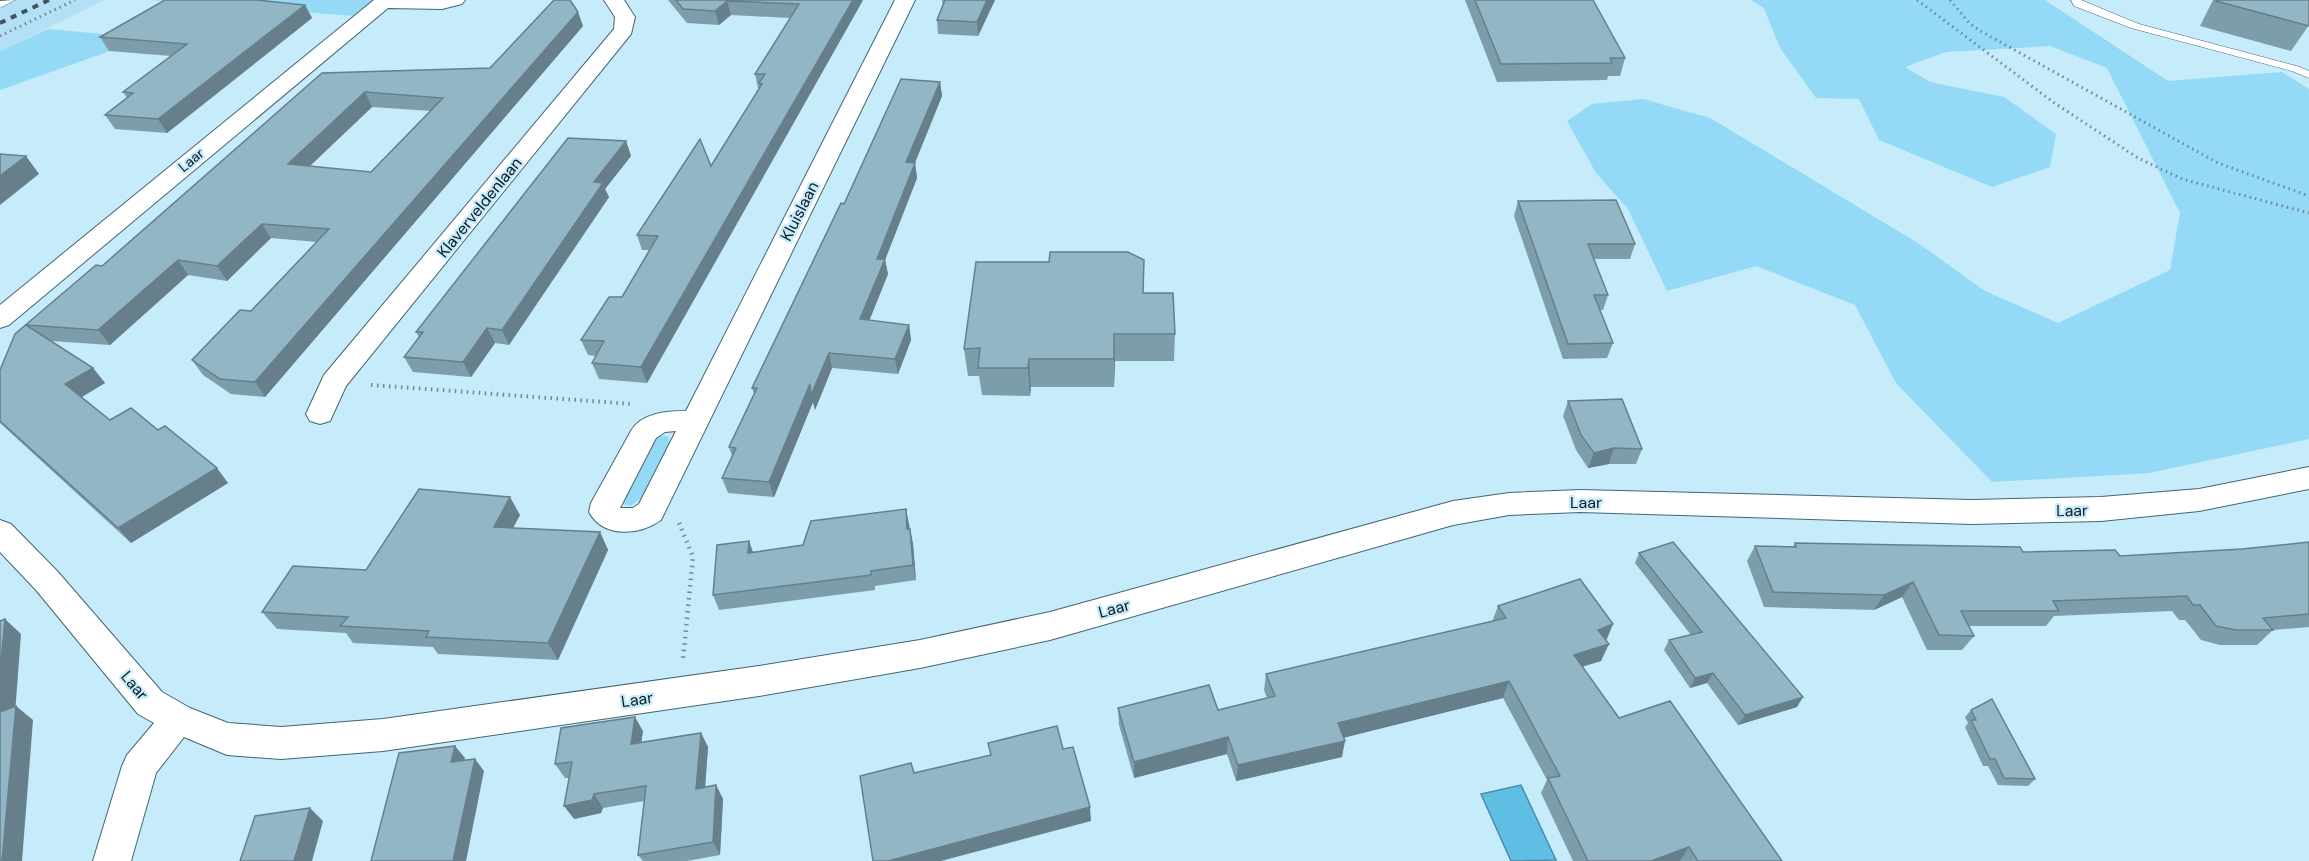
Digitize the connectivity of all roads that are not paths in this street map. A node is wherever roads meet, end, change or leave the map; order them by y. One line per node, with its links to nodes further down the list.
1 (10, 0): 7 (lane)
2 (454, 0): 6 (street)
3 (614, 0): 10 (street, Klaverveldenlaan)
4 (904, 0): 11 (street, Kluislaan)
5 (2076, 0): 8 (lane)
6 (384, 1): 9 (street, Laar)
7 (0, 5)
8 (2309, 75)
9 (0, 319)
10 (320, 414)
11 (694, 422): 11 (street, Kluislaan)
12 (2309, 478): 14 (street, Laar)
13 (0, 532): 14 (street, Laar)
14 (178, 719): 15 (street)
15 (112, 861)

